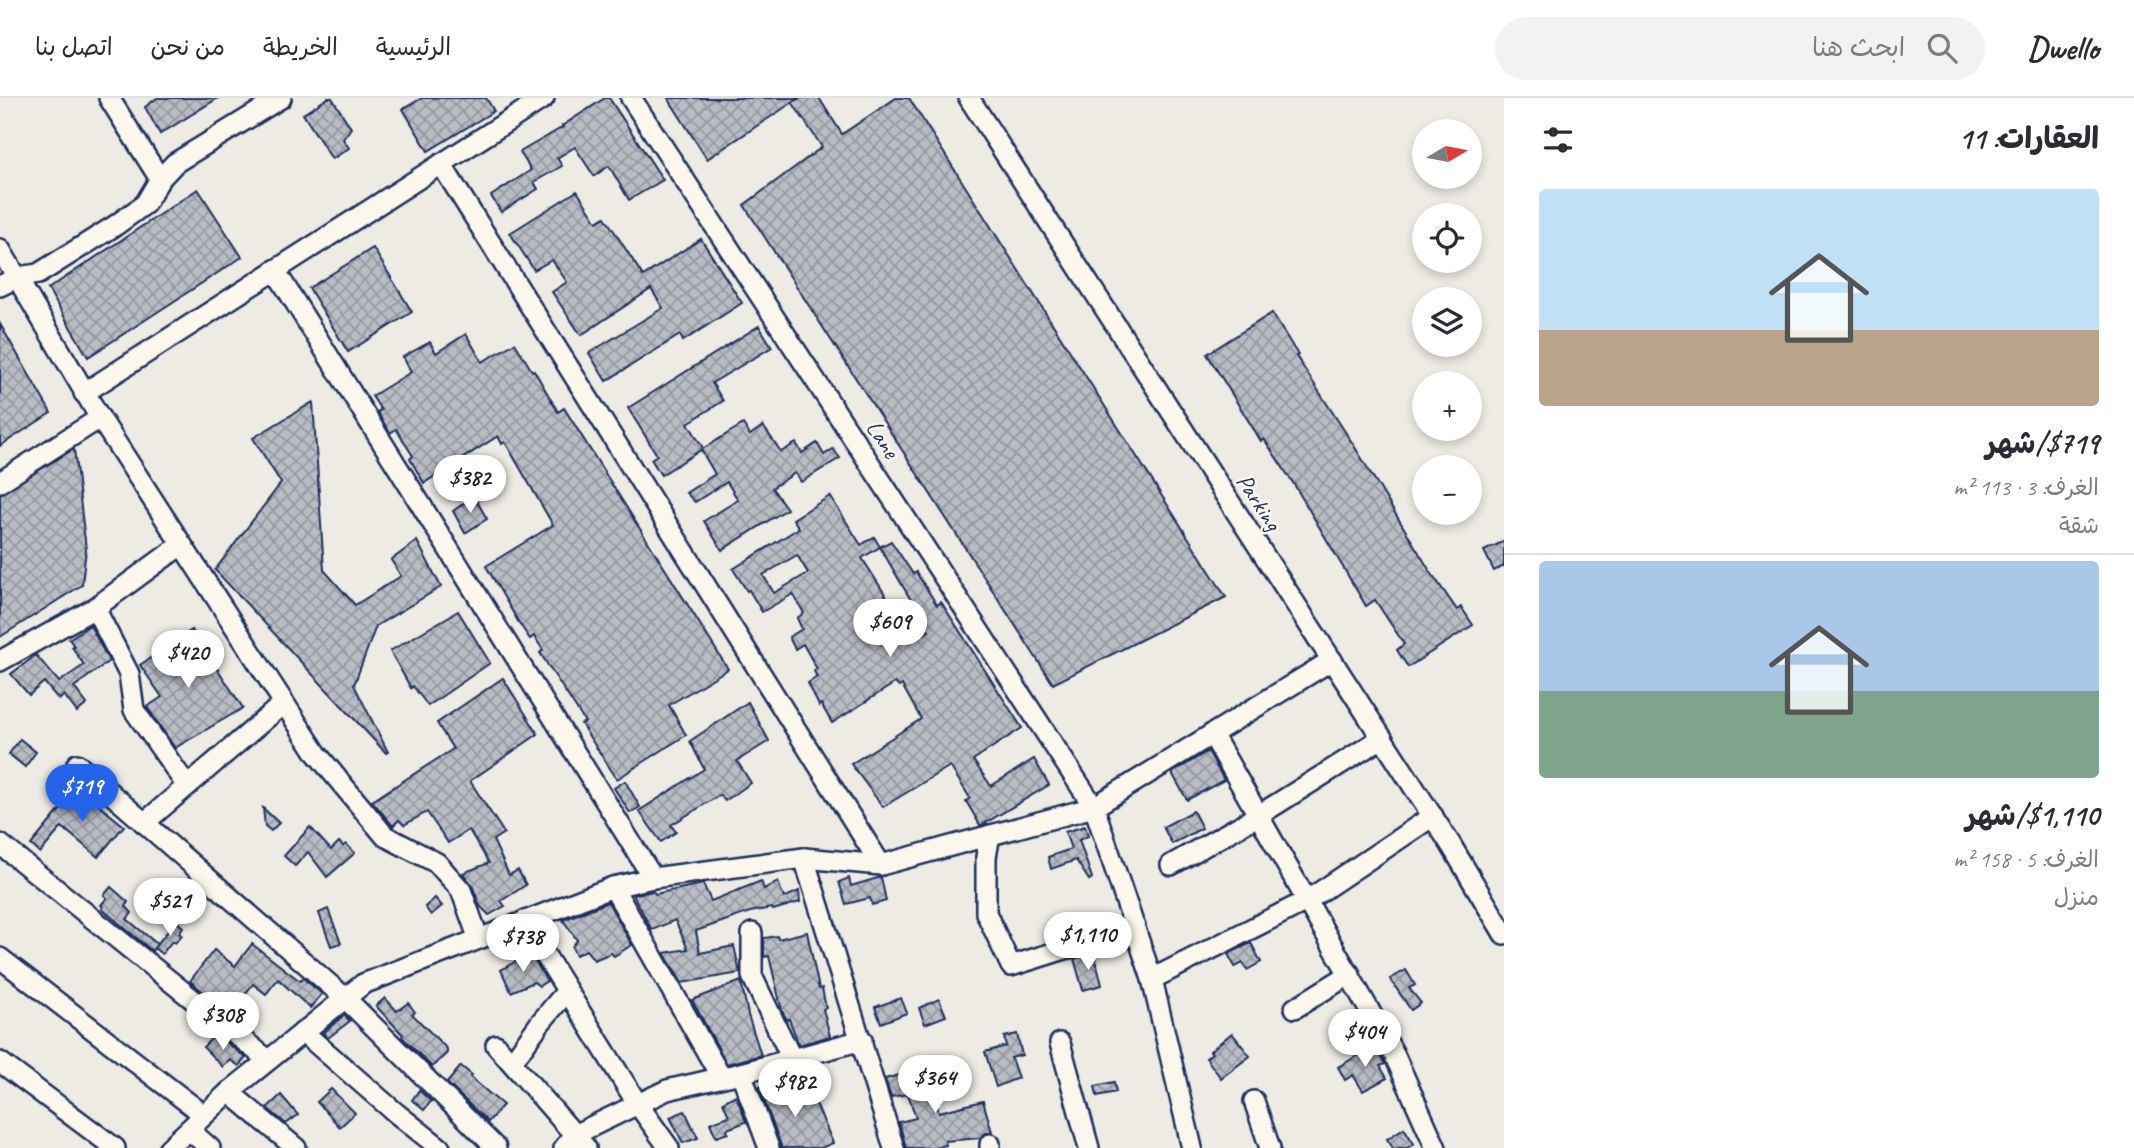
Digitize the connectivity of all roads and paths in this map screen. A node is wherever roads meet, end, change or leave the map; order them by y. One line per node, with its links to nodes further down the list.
1 (281, 98): 7 (street)
2 (544, 98): 6 (street)
3 (631, 98): 24 (street, Lane)
4 (969, 98): 17 (street, Parking)
5 (114, 100): 7 (street)
6 (441, 164): 9 (street); 31 (street)
7 (160, 179): 10 (street)
8 (0, 249): 10 (street)
9 (275, 270): 12 (street); 33 (street)
10 (18, 276): 11 (street); 12 (street)
11 (0, 286)
12 (84, 393): 13 (street)
13 (100, 418): 14 (street); 15 (street)
14 (0, 482)
15 (181, 544): 16 (street); 19 (street)
16 (95, 608): 18 (street); 23 (street)
17 (1332, 660): 20 (street); 21 (street, Parking)
18 (0, 661)
19 (284, 703): 23 (street); 40 (street)
20 (1212, 734): 24 (street); 25 (street)
21 (1382, 738): 25 (street); 26 (street, Parking)
22 (77, 764): 27 (street)
23 (187, 786): 27 (street)
24 (1094, 807): 28 (street); 37 (street, Lane)
25 (1259, 815): 32 (street); 35 (street)
26 (1433, 817): 35 (street); 39 (street, Parking)
27 (144, 823): 45 (street)
28 (990, 835): 31 (street); 37 (street)
29 (0, 844): 52 (street)
30 (804, 858): 31 (street); 33 (street); 48 (street)
31 (881, 865)
32 (1171, 865)
33 (653, 878): 34 (street)
34 (613, 887): 36 (street); 56 (street)
35 (1308, 900): 42 (street); 43 (street)
36 (524, 920): 40 (street); 44 (street)
37 (1135, 927): 43 (street, Lane)
38 (752, 933): 51 (street)
39 (1504, 934)
40 (478, 937): 45 (street)
41 (0, 958): 60 (street)
42 (1350, 974): 46 (street); 75 (street)
43 (1152, 979): 73 (street, Lane)
44 (567, 991): 54 (street); 59 (street)
45 (345, 998): 47 (street); 68 (street)
46 (1295, 1008)
47 (303, 1032): 52 (street); 67 (street)
48 (862, 1040): 51 (street); 71 (street)
49 (1060, 1043): 72 (street)
50 (496, 1045): 54 (street)
51 (792, 1059): 55 (street)
52 (268, 1060): 57 (street)
53 (0, 1062): 63 (street)
54 (512, 1062): 62 (street)
55 (741, 1073): 56 (street); 70 (street)
56 (721, 1077): 59 (street)
57 (229, 1092): 60 (street); 66 (street)
58 (1254, 1101): 74 (street)
59 (637, 1103): 62 (street); 69 (street)
60 (204, 1115): 61 (street)
61 (189, 1130): 64 (street); 65 (street)
62 (575, 1143)
63 (115, 1148)
64 (169, 1148)
65 (210, 1148)
66 (296, 1148)
67 (440, 1148)
68 (496, 1148)
69 (669, 1148)
70 (769, 1148)
71 (894, 1148)
72 (1089, 1148)
73 (1192, 1148)
74 (1270, 1148)
75 (1436, 1148)

